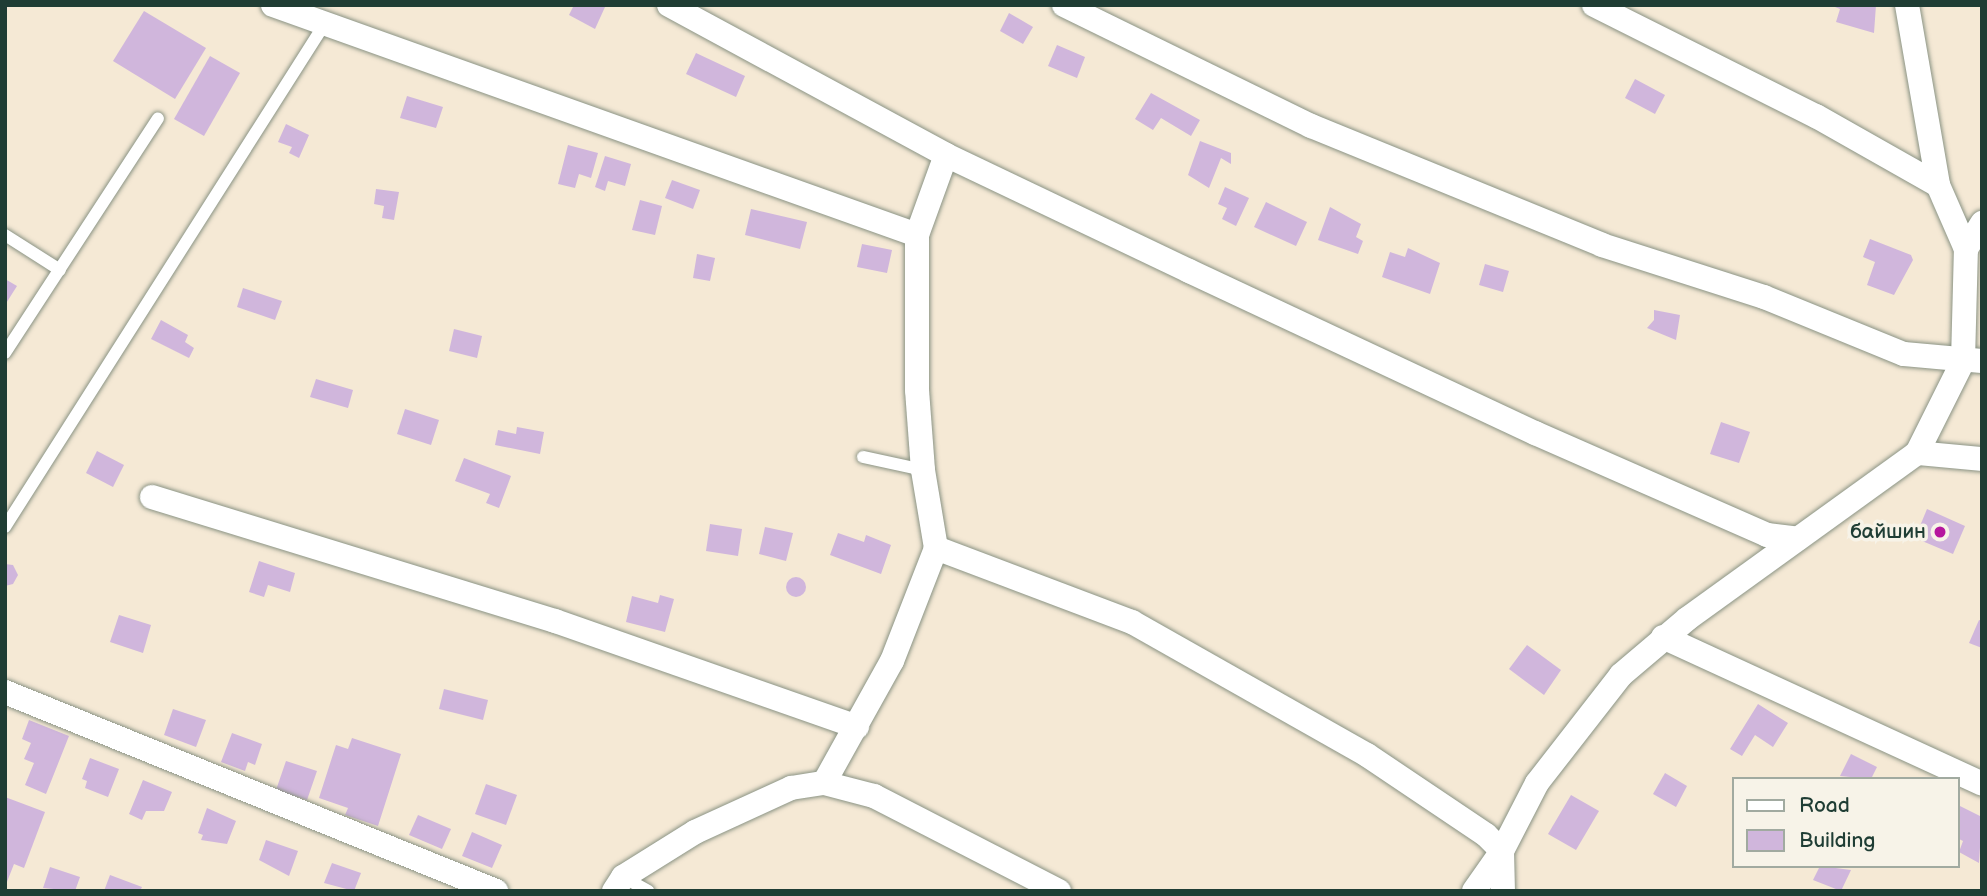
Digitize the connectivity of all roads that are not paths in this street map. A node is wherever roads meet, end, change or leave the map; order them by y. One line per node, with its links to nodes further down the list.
1 (273, 5): 6 (street)
2 (669, 5): 8 (street)
3 (1063, 5): 16 (street)
4 (1594, 5): 9 (street)
5 (1907, 5): 9 (street)
6 (324, 25): 12 (street); 22 (lane)
7 (158, 117): 14 (lane)
8 (946, 155): 12 (street); 23 (street)
9 (1938, 185): 13 (street)
10 (1982, 223): 13 (street)
11 (5, 235): 14 (lane)
12 (917, 235): 20 (street)
13 (1966, 249): 16 (street)
14 (60, 270): 15 (lane)
15 (5, 353)
16 (1973, 361): 17 (street)
17 (1917, 453): 19 (street); 23 (street)
18 (863, 457): 20 (lane)
19 (1982, 459)
20 (923, 470): 24 (street)
21 (152, 497): 27 (street)
22 (5, 527)
23 (1798, 539): 25 (street)
24 (936, 548): 27 (street); 30 (street)
25 (1663, 637): 29 (street); 30 (street)
26 (5, 692): 32 (street)
27 (858, 727): 28 (street)
28 (824, 783): 31 (street); 34 (street)
29 (1982, 784)
30 (1502, 851): 35 (street); 36 (street)
31 (619, 884): 33 (lane)
32 (496, 891)
33 (648, 891)
34 (1059, 891)
35 (1474, 891)
36 (1503, 891)

